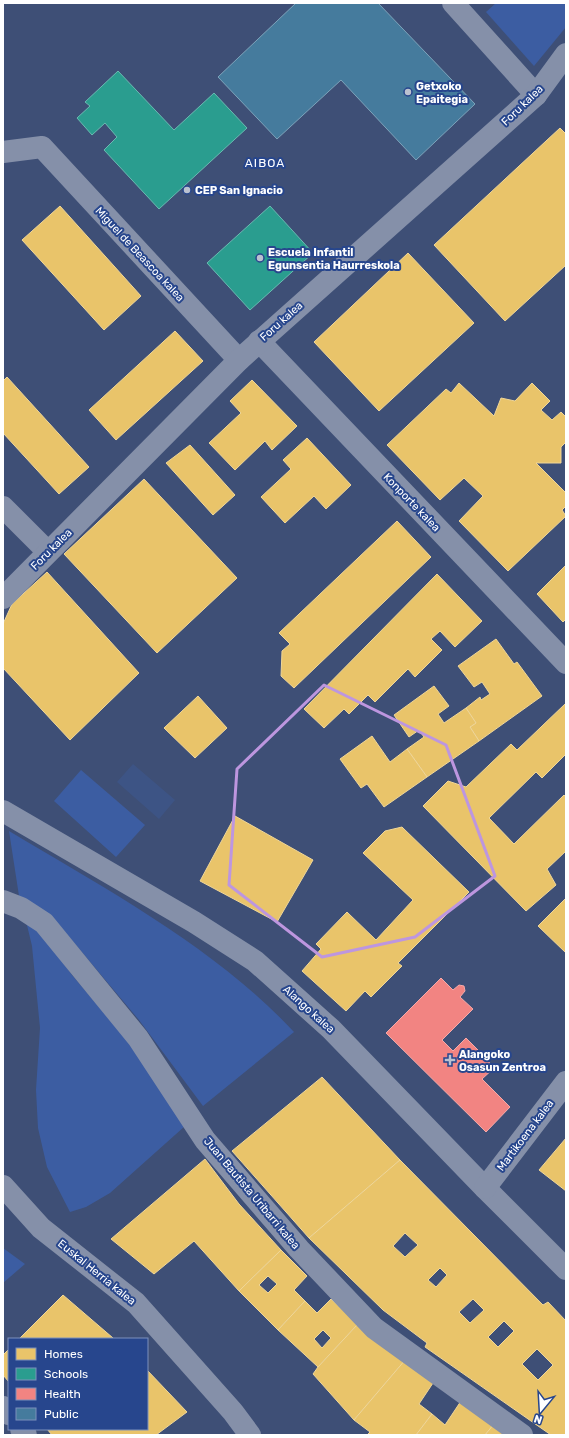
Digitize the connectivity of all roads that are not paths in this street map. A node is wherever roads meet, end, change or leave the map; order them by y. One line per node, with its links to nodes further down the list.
1 (453, 3): 3 (street)
2 (566, 54): 3 (street, Foru kalea)
3 (536, 95): 5 (street, Foru kalea)
4 (3, 152): 6 (street, Miguel de Beascoa kalea)
5 (259, 341): 6 (street, Foru kalea); 10 (street, Konporte kalea)
6 (238, 360): 8 (street, Foru kalea)
7 (3, 507): 8 (street)
8 (48, 552): 9 (street, Foru kalea)
9 (3, 598)
10 (566, 663)
11 (3, 811): 15 (street, Alango kalea)
12 (3, 901): 18 (street, Juan Bautista Uribarri kalea)
13 (566, 1082): 15 (street, Martikoena kalea)
14 (3, 1186): 17 (street, Euskal Herria kalea)
15 (485, 1188): 16 (street, Alango kalea)
16 (566, 1268)
17 (250, 1435)
18 (522, 1435)

